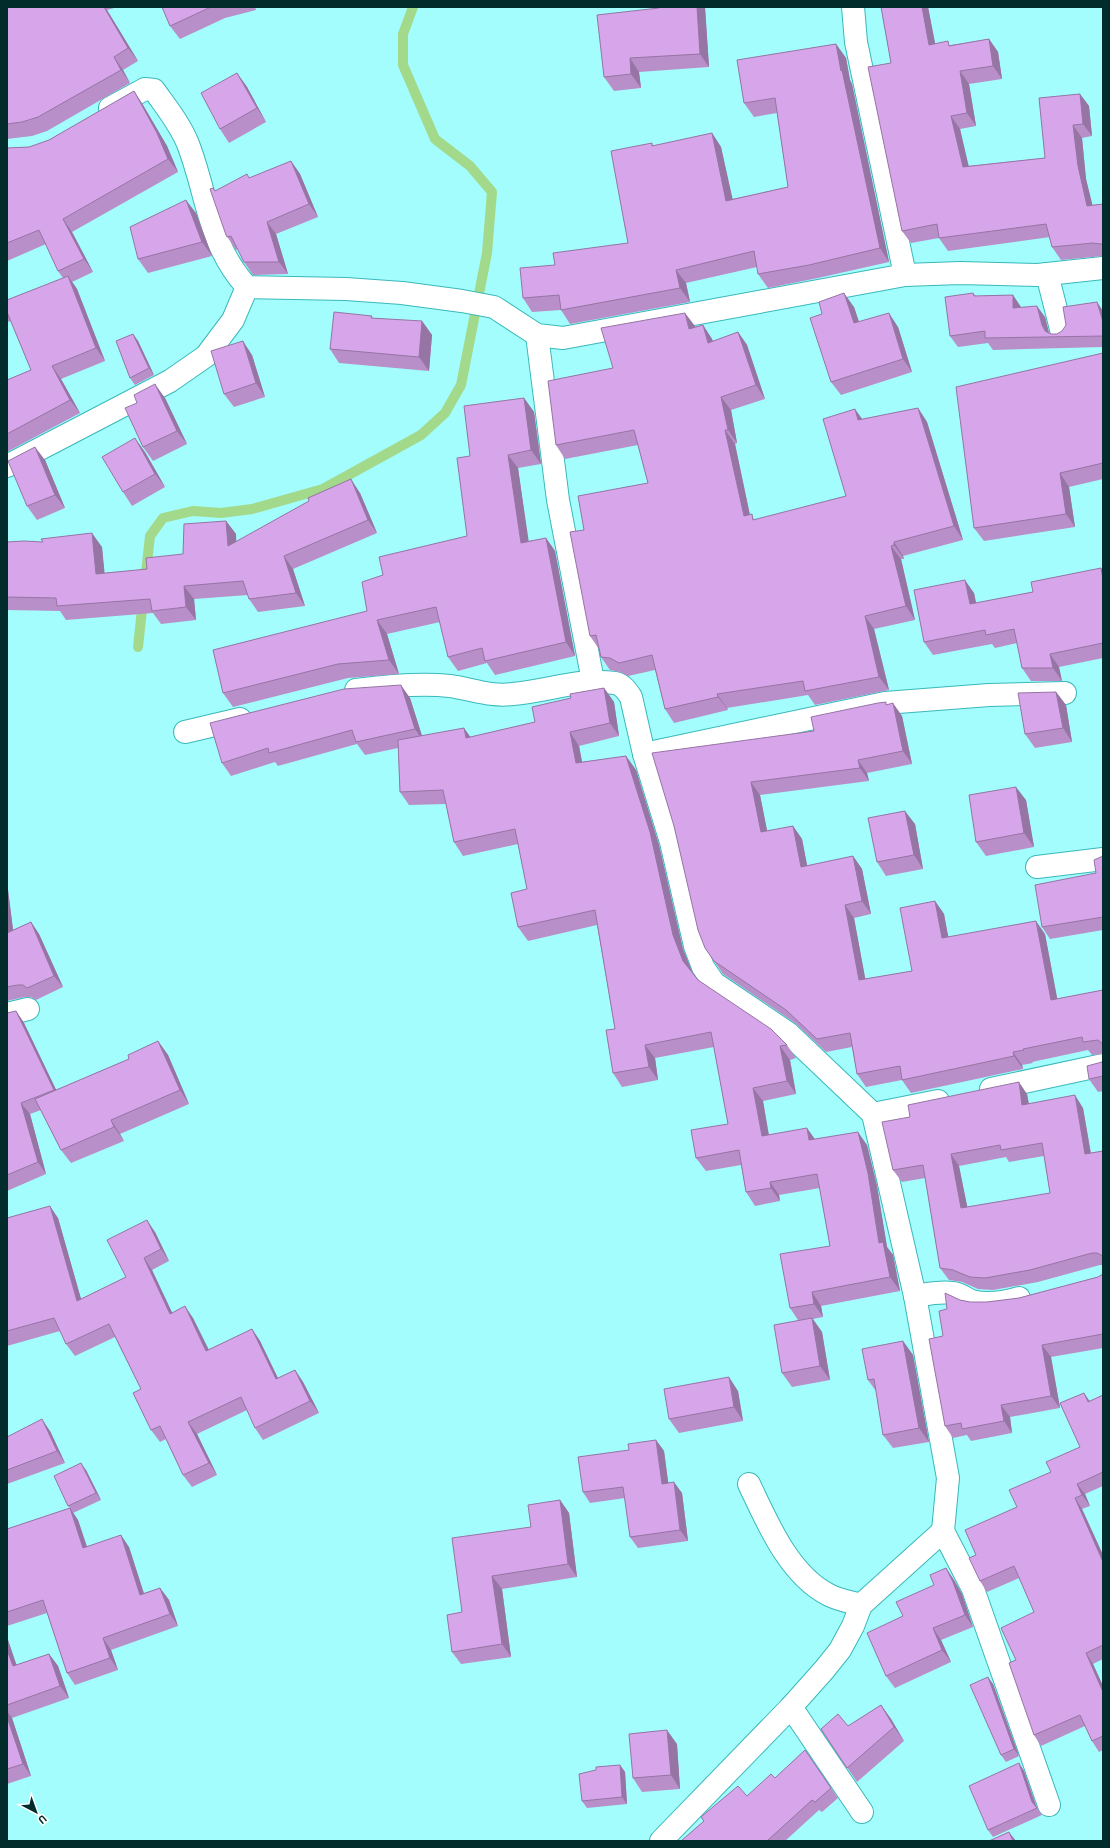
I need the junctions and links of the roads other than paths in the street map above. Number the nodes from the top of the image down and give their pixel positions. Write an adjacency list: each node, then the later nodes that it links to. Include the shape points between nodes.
1 (853, 7): 5 (street, via 856,42)
2 (90, 120): 6 (street, via 145,89 154,90 188,143 224,256)
3 (1103, 268): 4 (street)
4 (1047, 274): 5 (street); 7 (street)
5 (905, 275): 8 (street, via 563,338)
6 (247, 286): 8 (street, via 359,290 462,301 494,307); 9 (street, via 233,320 206,356 170,381)
7 (1062, 333)
8 (537, 335): 10 (street, via 558,500)
9 (7, 466)
10 (592, 681): 12 (street, via 513,695 487,695 449,686 407,686 351,690); 15 (street, via 618,684 627,691 631,697)
11 (1065, 693): 15 (street, via 989,695 886,703)
12 (336, 694)
13 (260, 713): 14 (street)
14 (185, 732)
15 (644, 754): 21 (street, via 671,842 695,946 703,967 714,983 788,1033)
16 (1103, 859): 17 (street)
17 (1037, 867)
18 (28, 1009): 19 (street)
19 (7, 1014)
20 (1103, 1065): 21 (street)
21 (873, 1114): 23 (street)
22 (1038, 1294): 23 (street, via 1008,1301 980,1302 945,1292)
23 (915, 1296): 25 (street, via 948,1478)
24 (749, 1484): 26 (street, via 783,1550 799,1570 815,1586 829,1595)
25 (943, 1531): 26 (street); 28 (street, via 973,1589)
26 (861, 1605): 27 (street, via 840,1650)
27 (791, 1707): 29 (street); 30 (street)
28 (1048, 1805)
29 (862, 1812)
30 (661, 1841)

